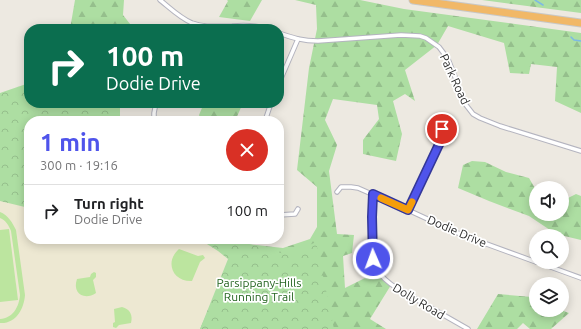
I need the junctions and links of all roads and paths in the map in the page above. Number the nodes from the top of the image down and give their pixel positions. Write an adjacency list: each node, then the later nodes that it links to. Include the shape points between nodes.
1 (160, 0): 4 (street)
2 (413, 0): 3 (highway)
3 (581, 23)
4 (192, 24)
5 (284, 35): 6 (street, Park Road)
6 (298, 39): 7 (street); 9 (street, Park Road, via 318,41 401,35 426,38 439,47 448,59 462,97 473,114 500,126)
7 (284, 71)
8 (442, 129): 13 (street, via 443,136)
9 (581, 151)
10 (337, 192): 11 (street, Dodie Drive, via 341,187 351,187)
11 (373, 194): 13 (street, Dodie Drive); 18 (street, Dolly Road, via 373,259 379,272 398,289)
12 (298, 210): 14 (street, via 295,214)
13 (408, 210): 15 (street, Dodie Drive, via 462,235)
14 (284, 215)
15 (529, 259)
16 (556, 269): 17 (street, Dodie Drive)
17 (581, 278)
18 (468, 329)

